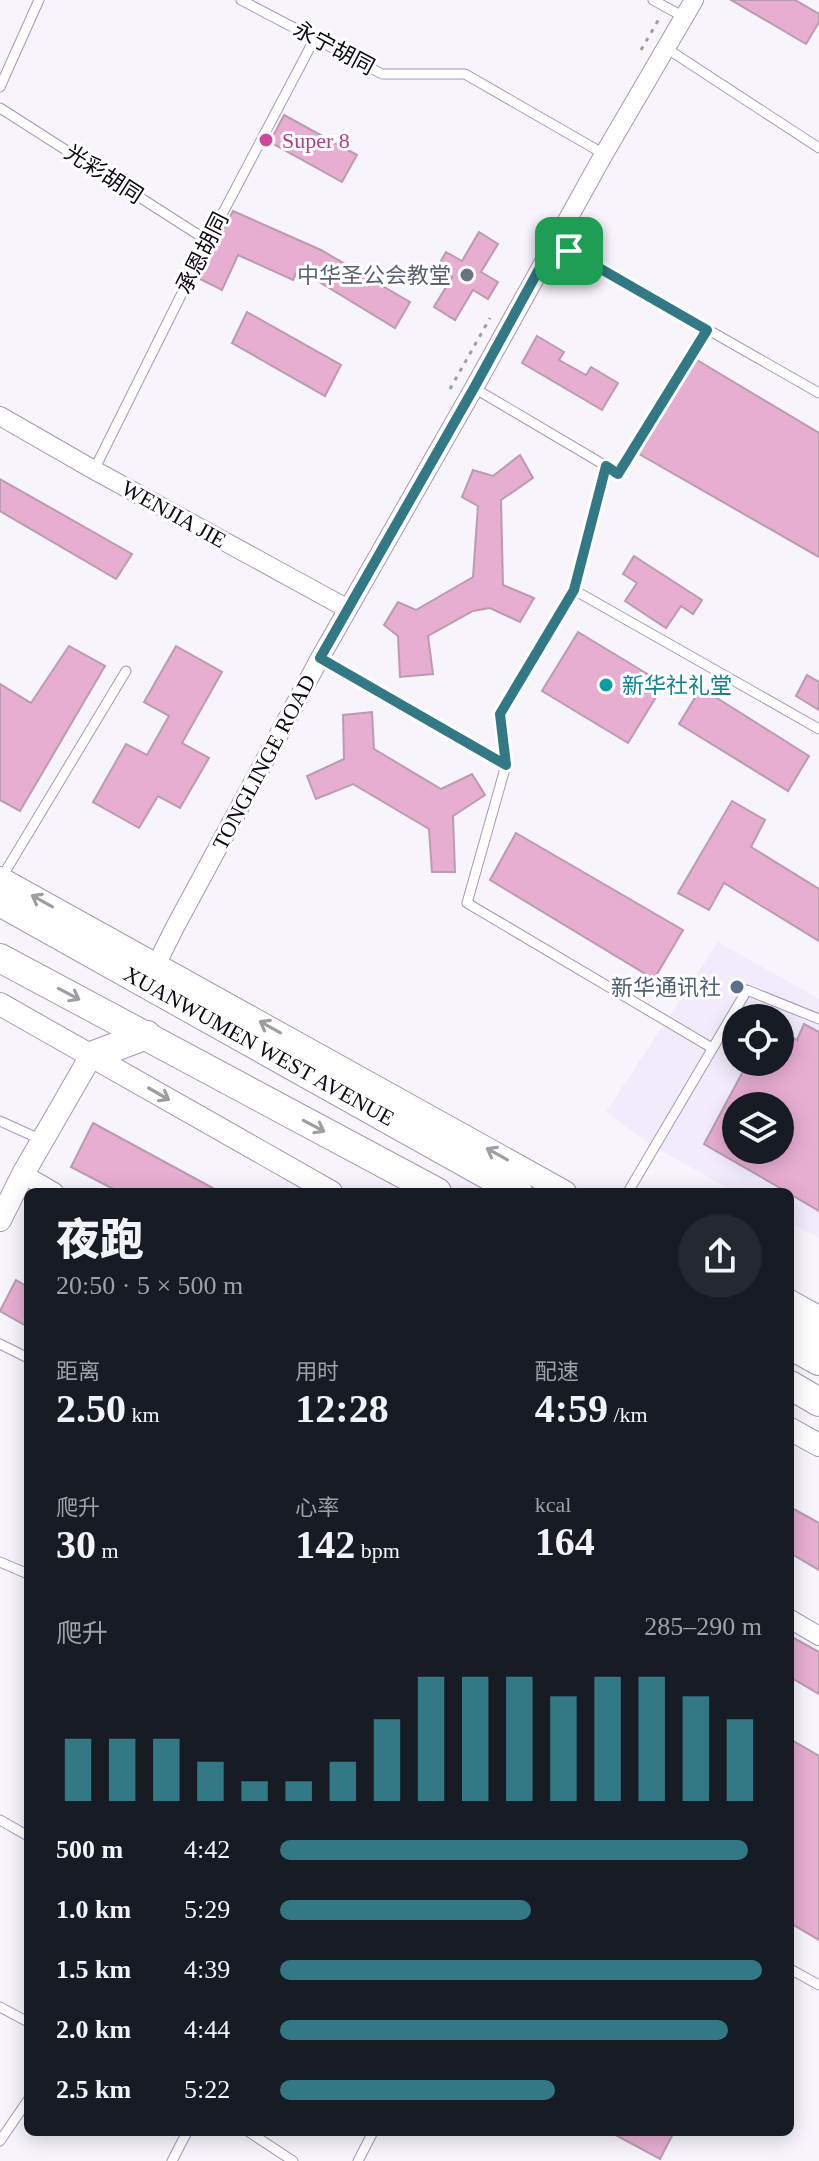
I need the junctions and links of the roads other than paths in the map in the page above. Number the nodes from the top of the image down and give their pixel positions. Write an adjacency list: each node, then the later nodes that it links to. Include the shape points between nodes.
1 (39, 0): 8 (lane)
2 (241, 0): 6 (lane, 永宁胡同)
3 (653, 0): 5 (lane)
4 (694, 0): 5 (street, TONGLINGE ROAD)
5 (684, 17): 7 (street, TONGLINGE ROAD)
6 (315, 38): 11 (lane, 永宁胡同, via 382,74 465,74); 12 (lane, 承恩胡同)
7 (666, 48): 10 (lane); 11 (street, TONGLINGE ROAD)
8 (0, 87)
9 (0, 108): 12 (lane, 光彩胡同)
10 (819, 148)
11 (604, 154): 13 (street, TONGLINGE ROAD)
12 (208, 241): 19 (lane, 承恩胡同)
13 (554, 242): 14 (lane); 15 (street, TONGLINGE ROAD)
14 (707, 330): 16 (lane); 18 (lane, via 618,474)
15 (474, 388): 18 (lane); 21 (street, TONGLINGE ROAD)
16 (819, 393)
17 (0, 416): 19 (street, WENJIA JIE)
18 (606, 466): 20 (lane)
19 (94, 470): 21 (street, WENJIA JIE)
20 (574, 590): 24 (lane); 25 (lane, via 500,714)
21 (348, 609): 22 (street, TONGLINGE ROAD)
22 (320, 658): 25 (lane); 28 (street, TONGLINGE ROAD)
23 (126, 671): 26 (lane)
24 (819, 729)
25 (506, 765): 32 (lane, via 467,903)
26 (0, 886): 28 (main road, XUANWUMEN WEST AVENUE, one-way to 26)
27 (0, 958): 31 (main road, XUANWUMEN WEST AVENUE, one-way to 31)
28 (152, 974): 40 (main road, XUANWUMEN WEST AVENUE); 41 (street, one-way to 28)
29 (0, 1004): 33 (street)
30 (819, 1019): 32 (lane, via 747,990)
31 (147, 1035): 33 (main road); 39 (main road, XUANWUMEN WEST AVENUE, one-way to 39)
32 (712, 1048): 42 (lane)
33 (91, 1056): 35 (street); 38 (street, one-way to 38)
34 (0, 1121): 35 (lane)
35 (42, 1140): 36 (street)
36 (23, 1174): 37 (street); 43 (street)
37 (47, 1188)
38 (324, 1188)
39 (430, 1188)
40 (511, 1188)
41 (557, 1188)
42 (630, 1188)
43 (0, 1220)
44 (794, 1301): 45 (street)
45 (819, 1315)
46 (794, 1321): 47 (street)
47 (819, 1336)
48 (0, 1344): 50 (lane)
49 (794, 1347): 51 (main road)
50 (24, 1356)
51 (819, 1361)
52 (794, 1387): 53 (main road)
53 (819, 1402)
54 (794, 1431): 55 (street)
55 (819, 1445)
56 (0, 1562): 57 (lane)
57 (24, 1572)
58 (794, 1621): 59 (street)
59 (819, 1636)
60 (0, 1820): 61 (lane)
61 (24, 1834)
62 (794, 1971): 63 (lane)
63 (819, 1985)
64 (0, 2007): 65 (lane)
65 (24, 2020)
66 (24, 2106): 70 (lane)
67 (185, 2136): 71 (lane)
68 (255, 2136): 72 (lane)
69 (371, 2136): 73 (lane)
70 (0, 2141)
71 (172, 2161)
72 (293, 2161)
73 (358, 2161)

